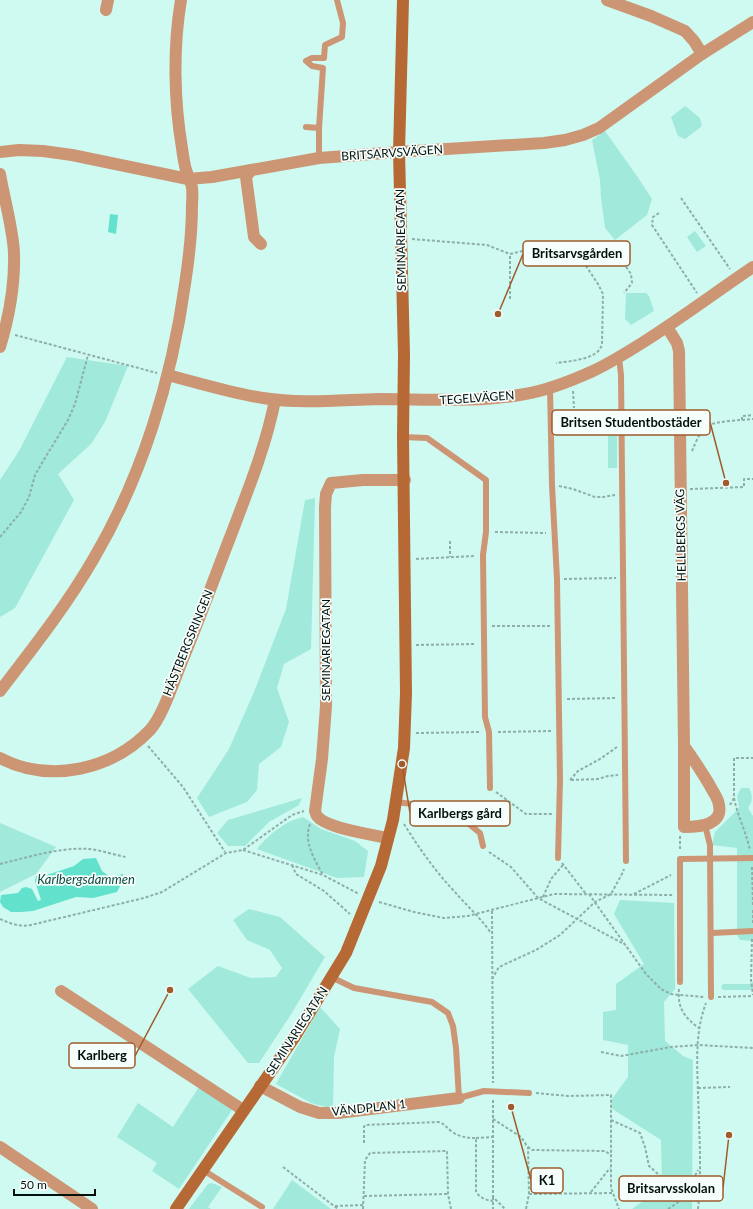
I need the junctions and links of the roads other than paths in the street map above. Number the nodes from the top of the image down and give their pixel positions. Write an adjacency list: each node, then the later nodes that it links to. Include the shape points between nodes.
1 (182, 0): 14 (street, via 176,39 176,93 181,147)
2 (337, 0): 8 (lane, via 343,23 342,37 325,45 324,58 306,61 312,66 323,68)
3 (403, 0): 10 (street, SEMINARIEGATAN)
4 (607, 0): 6 (street, via 685,31)
5 (753, 22): 6 (street, BRITSARVSVÄGEN)
6 (702, 54): 10 (street, BRITSARVSVÄGEN, via 606,123 583,135 544,143)
7 (306, 127): 8 (lane)
8 (319, 128): 11 (lane)
9 (0, 152): 14 (street, BRITSARVSVÄGEN, via 43,151)
10 (399, 152): 11 (street, BRITSARVSVÄGEN); 23 (street, SEMINARIEGATAN)
11 (319, 158): 12 (street, BRITSARVSVÄGEN)
12 (251, 170): 14 (street, BRITSARVSVÄGEN); 15 (street, via 246,177 254,237)
13 (0, 174): 18 (street, via 14,252 14,277 9,311)
14 (190, 179): 20 (street, via 190,254)
15 (261, 244)
16 (753, 267): 17 (street, TEGELVÄGEN)
17 (667, 327): 19 (street, TEGELVÄGEN); 27 (street, HELLBERGS VÄG, via 679,351)
18 (0, 347)
19 (618, 357): 21 (street, TEGELVÄGEN, via 595,370); 37 (lane, via 621,375)
20 (168, 375): 22 (street, TEGELVÄGEN); 26 (street, via 138,466 95,557 65,605)
21 (550, 388): 23 (street, TEGELVÄGEN, via 500,397 448,401); 34 (lane, via 557,579 560,780)
22 (275, 400): 23 (street, TEGELVÄGEN); 28 (street, HÄSTBERGSRINGEN, via 251,482 192,637 150,730 123,752 92,766 56,771 37,770 11,764)
23 (404, 400): 24 (street, SEMINARIEGATAN)
24 (404, 437): 25 (street, SEMINARIEGATAN); 29 (lane, via 427,438 486,480 486,532 483,555 485,717 489,732)
25 (405, 480): 30 (street, SEMINARIEGATAN, via 406,714); 32 (street, SEMINARIEGATAN, via 336,482 329,486 326,494 326,706 315,808 317,816 330,824)
26 (0, 691)
27 (684, 746): 31 (street, via 718,801 718,814); 31 (street, HELLBERGS VÄG, via 684,826)
28 (0, 758)
29 (490, 788)
30 (396, 802): 32 (street, SEMINARIEGATAN); 33 (lane, via 459,816 480,833)
31 (705, 825): 36 (lane, via 710,845)
32 (388, 838): 40 (street, SEMINARIEGATAN, via 381,866 346,953)
33 (483, 846)
34 (558, 858)
35 (753, 858): 36 (lane)
36 (710, 859): 39 (lane); 41 (lane, via 680,859)
37 (626, 860)
38 (753, 931): 39 (lane)
39 (712, 933): 43 (lane)
40 (331, 977): 44 (street, SEMINARIEGATAN, via 296,1035); 46 (lane, via 354,988 432,1002 448,1013 456,1048)
41 (680, 982)
42 (61, 991): 47 (street)
43 (711, 997)
44 (260, 1086): 46 (street, VÄNDPLAN 1, via 300,1107 319,1113 338,1113); 47 (street, SEMINARIEGATAN)
45 (529, 1093): 46 (lane, via 493,1090)
46 (459, 1098)
47 (243, 1110): 49 (street, SEMINARIEGATAN)
48 (0, 1147): 51 (street)
49 (203, 1170): 50 (lane); 52 (street, SEMINARIEGATAN)
50 (262, 1207)
51 (92, 1209)
52 (176, 1209)

